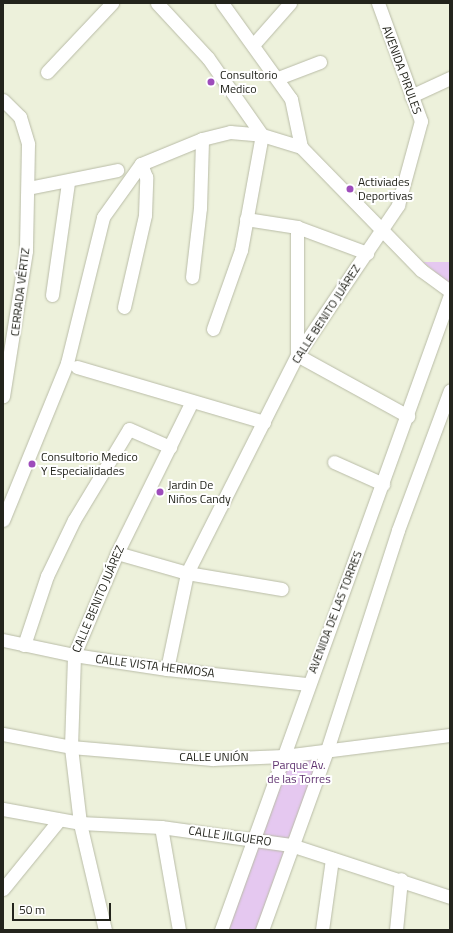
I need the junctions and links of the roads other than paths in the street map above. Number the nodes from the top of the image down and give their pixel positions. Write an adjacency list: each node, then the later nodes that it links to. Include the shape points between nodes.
1 (112, 3): 8 (street)
2 (156, 3): 13 (street, via 208,58)
3 (222, 3): 6 (street)
4 (290, 3): 6 (street)
5 (378, 3): 11 (street, AVENIDA PIRULES)
6 (253, 45): 9 (street)
7 (320, 62): 9 (street)
8 (47, 72)
9 (278, 78): 15 (street, via 291,99)
10 (450, 78): 11 (street)
11 (411, 96): 22 (street, AVENIDA PIRULES, via 421,121 398,205)
12 (3, 100): 19 (street, CERRADA VÉRTIZ, via 20,117 28,144)
13 (262, 135): 14 (street, via 230,132); 15 (street); 20 (street)
14 (202, 138): 16 (street); 24 (street, via 200,208)
15 (301, 147): 22 (street)
16 (141, 164): 28 (street, via 146,177 145,215); 40 (street, via 104,217 67,364)
17 (117, 170): 18 (street)
18 (68, 183): 19 (street); 26 (street)
19 (28, 188): 33 (street, CERRADA VÉRTIZ, via 26,251)
20 (246, 219): 21 (street); 29 (street, via 241,250)
21 (297, 227): 23 (street); 30 (street)
22 (384, 228): 23 (street, CALLE BENITO JUÁREZ); 25 (street, via 421,270)
23 (366, 253): 30 (street, CALLE BENITO JUÁREZ)
24 (192, 278)
25 (450, 291)
26 (52, 295)
27 (450, 295): 35 (street, AVENIDA DE LAS TORRES)
28 (124, 307)
29 (213, 329)
30 (297, 355): 35 (street); 36 (street, CALLE BENITO JUÁREZ)
31 (77, 367): 34 (street)
32 (450, 390): 52 (street, via 398,530)
33 (3, 396)
34 (192, 401): 36 (street); 37 (street, CALLE BENITO JUÁREZ)
35 (408, 416): 39 (street, AVENIDA DE LAS TORRES)
36 (264, 422): 42 (street, CALLE BENITO JUÁREZ)
37 (170, 447): 41 (street, CALLE BENITO JUÁREZ); 45 (street, via 129,429 74,520 47,576)
38 (334, 462): 39 (street)
39 (383, 484): 48 (street, AVENIDA DE LAS TORRES)
40 (3, 520)
41 (117, 553): 42 (street); 46 (street, CALLE BENITO JUÁREZ)
42 (187, 573): 43 (street); 47 (street, CALLE BENITO JUÁREZ)
43 (282, 589)
44 (3, 640): 45 (street, CALLE VISTA HERMOSA)
45 (24, 645): 46 (street, CALLE VISTA HERMOSA)
46 (74, 656): 47 (street, CALLE VISTA HERMOSA); 51 (street, CALLE BENITO JUÁREZ)
47 (166, 669): 48 (street, CALLE VISTA HERMOSA)
48 (308, 684): 53 (street, AVENIDA DE LAS TORRES)
49 (3, 734): 51 (street, CALLE UNIÓN)
50 (450, 735): 52 (street, CALLE UNIÓN)
51 (71, 747): 53 (street, CALLE UNIÓN, via 212,759); 56 (street, CALLE BENITO JUÁREZ)
52 (327, 750): 53 (street, CALLE UNIÓN); 59 (street)
53 (284, 756): 58 (street, AVENIDA DE LAS TORRES)
54 (3, 809): 55 (street, CALLE JILGUERO)
55 (59, 820): 56 (street, CALLE JILGUERO); 62 (street)
56 (80, 823): 57 (street, CALLE JILGUERO); 65 (street, CALLE BENITO JUÁREZ)
57 (161, 827): 58 (street, CALLE JILGUERO); 66 (street)
58 (257, 838): 59 (street, CALLE JILGUERO); 67 (street, AVENIDA DE LAS TORRES)
59 (291, 845): 60 (street, CALLE JILGUERO); 68 (street)
60 (332, 859): 61 (street, CALLE JILGUERO); 69 (street)
61 (401, 879): 63 (street, CALLE JILGUERO); 64 (street)
62 (3, 889)
63 (450, 897)
64 (396, 926)
65 (105, 930)
66 (179, 930)
67 (221, 930)
68 (262, 930)
69 (322, 930)

